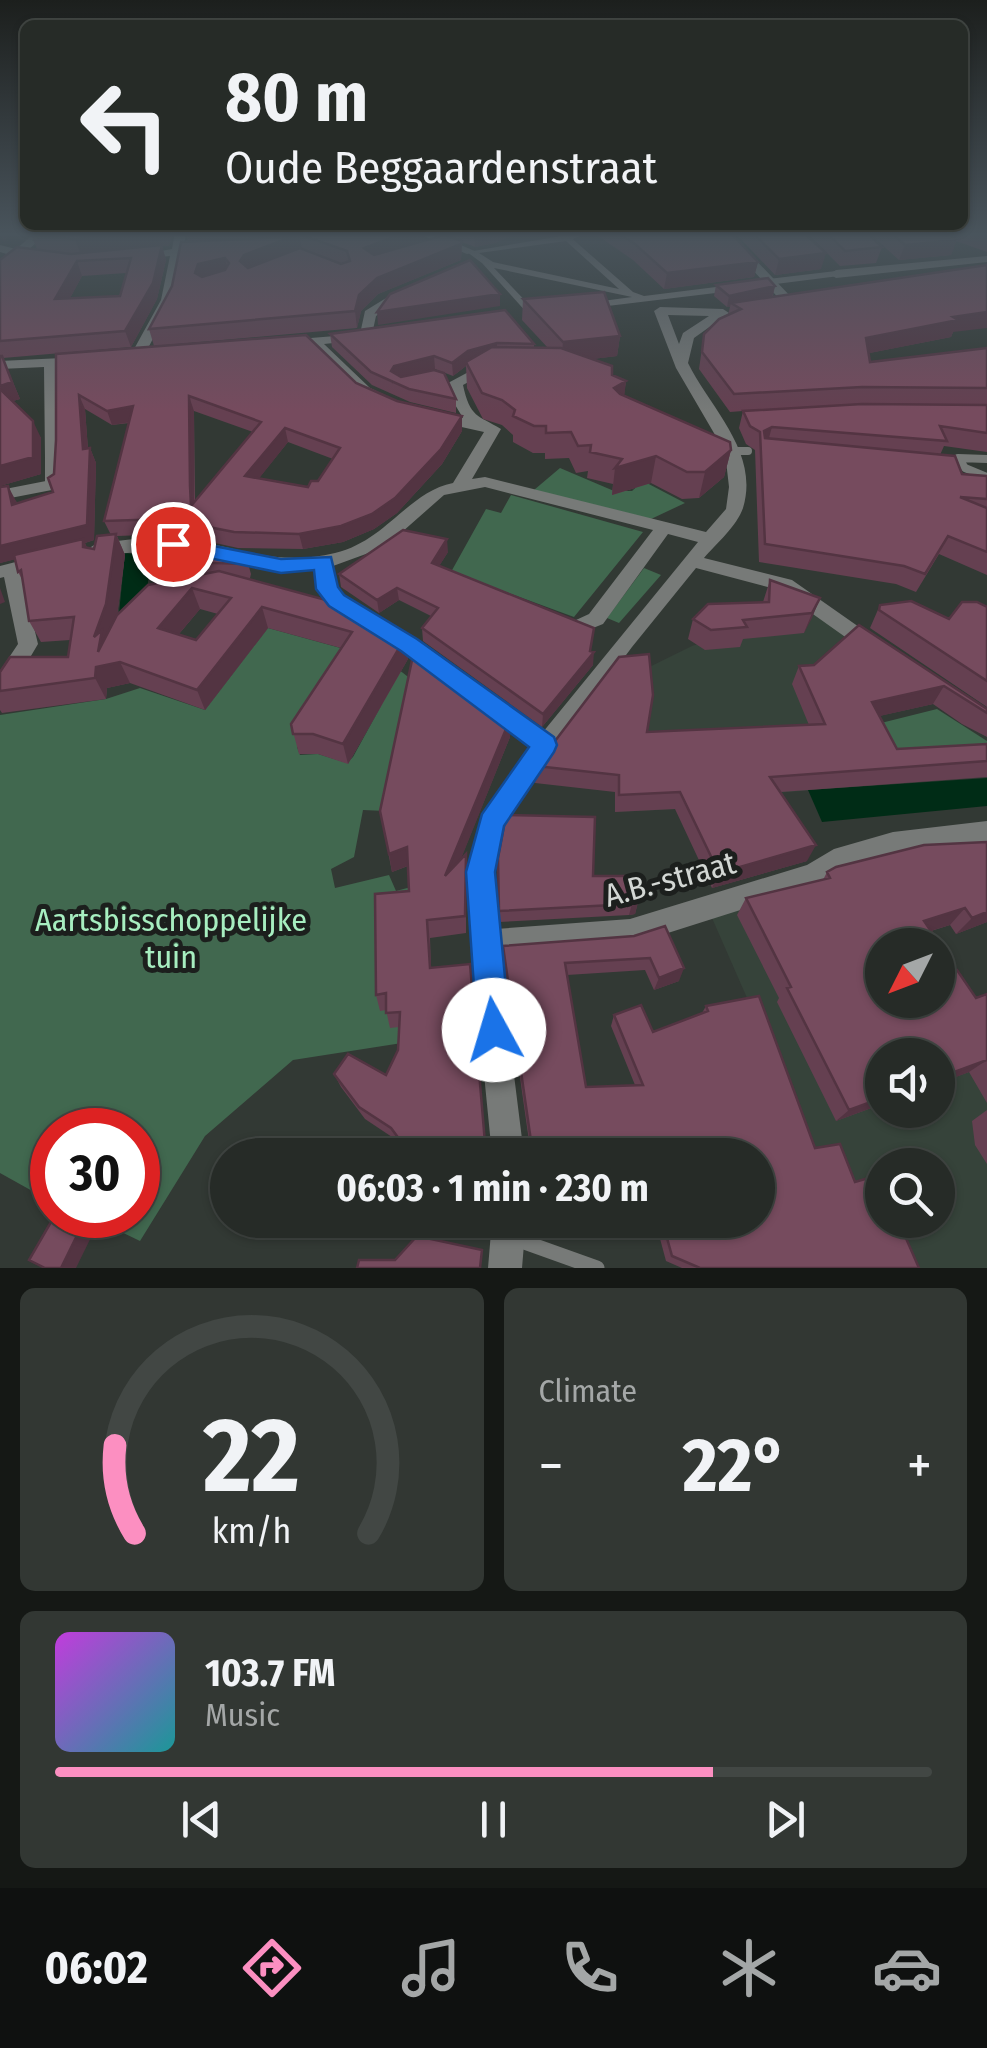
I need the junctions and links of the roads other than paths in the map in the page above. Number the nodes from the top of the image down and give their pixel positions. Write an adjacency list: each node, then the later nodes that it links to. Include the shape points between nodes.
1 (172, 292): 19 (street)
2 (402, 292): 16 (street, via 370,314)
3 (508, 292): 14 (street, via 525,313)
4 (618, 292): 8 (street)
5 (628, 292): 8 (street)
6 (706, 292): 11 (street)
7 (777, 292): 10 (street)
8 (631, 295): 11 (street)
9 (804, 298): 10 (street)
10 (785, 302): 13 (street)
11 (657, 305): 12 (street); 23 (street); 23 (street, via 728,312 688,336)
12 (575, 306)
13 (764, 306)
14 (546, 310)
15 (382, 334): 16 (street)
16 (366, 336): 17 (street)
17 (313, 341): 18 (street); 29 (street, via 365,391)
18 (274, 345)
19 (139, 354): 20 (street); 21 (street)
20 (157, 355)
21 (120, 358)
22 (103, 360): 24 (street)
23 (682, 363): 32 (street)
24 (51, 364): 26 (street); 34 (street)
25 (508, 364): 28 (street, via 474,370)
26 (0, 365)
27 (436, 376): 28 (street)
28 (455, 382): 33 (street)
29 (391, 403)
30 (419, 413): 33 (street)
31 (739, 420): 32 (street)
32 (720, 421): 43 (street, via 740,451 734,510)
33 (473, 422): 39 (street, via 493,428)
34 (50, 455): 40 (street)
35 (987, 459): 37 (lane, via 958,458)
36 (953, 466): 37 (lane)
37 (965, 468): 38 (lane)
38 (987, 477)
39 (461, 484): 42 (street, via 486,482); 45 (street, via 439,491 379,543)
40 (50, 485): 41 (street)
41 (0, 495)
42 (664, 526): 43 (street); 47 (street, via 596,619)
43 (711, 540): 44 (street)
44 (691, 561): 48 (street, via 784,585); 50 (street)
45 (323, 562): 46 (street, via 281,566 198,542 112,546); 50 (street, via 327,589 337,600)
46 (6, 570): 49 (street, via 28,644)
47 (584, 625)
48 (887, 656)
49 (0, 689)
50 (544, 745): 52 (street, via 491,822 480,872)
51 (982, 838): 52 (street, A.B.-straat, via 893,843 630,932)
52 (484, 943): 53 (street)
53 (506, 1138)
54 (508, 1242): 55 (lane)
55 (597, 1268)

